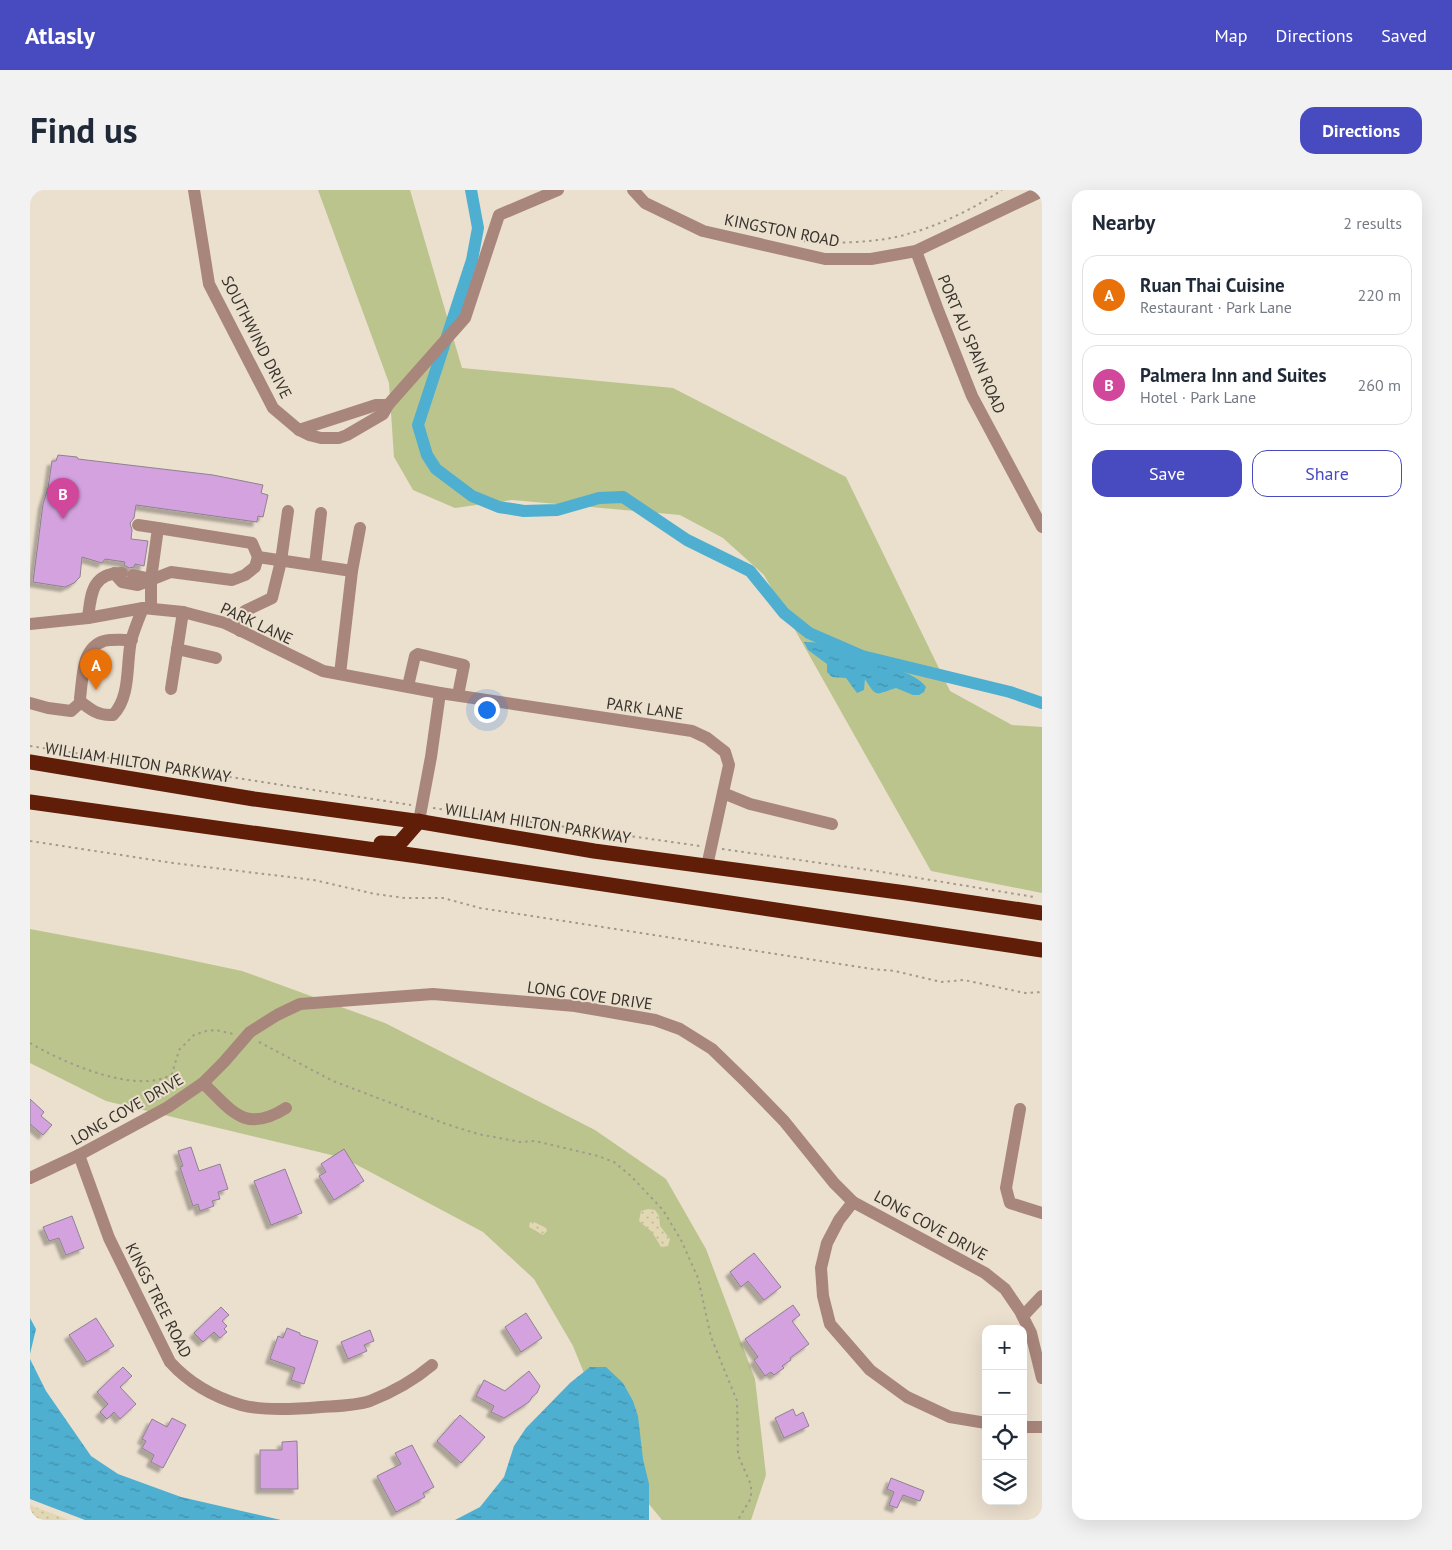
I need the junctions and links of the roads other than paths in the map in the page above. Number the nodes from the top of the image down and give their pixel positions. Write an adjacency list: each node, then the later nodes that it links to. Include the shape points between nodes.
1 (194, 190): 7 (street, SOUTHWIND DRIVE, via 209,284 273,408)
2 (558, 190): 6 (street, SOUTHWIND DRIVE, via 499,215 465,318)
3 (633, 190): 5 (street, KINGSTON ROAD, via 644,203 703,231 825,259 871,259)
4 (1042, 191): 5 (street, KINGSTON ROAD)
5 (916, 251): 11 (street, PORT AU SPAIN ROAD, via 972,396)
6 (388, 405): 7 (street, via 376,405); 7 (street, SOUTHWIND DRIVE, via 383,414 339,438 321,438)
7 (299, 430)
8 (288, 511): 15 (street)
9 (321, 513): 16 (street)
10 (138, 525): 12 (street)
11 (1042, 527)
12 (158, 528): 14 (street, via 252,543); 19 (street)
13 (360, 528): 17 (street)
14 (258, 558): 15 (street); 19 (street, via 255,567 232,580 171,572)
15 (281, 561): 16 (street); 24 (street, via 272,598 245,610)
16 (315, 565): 17 (street)
17 (352, 570): 28 (street)
18 (123, 574): 19 (street); 19 (street, via 122,582 138,585); 22 (street, via 108,574 99,580 91,595)
19 (151, 580): 20 (street)
20 (147, 608): 21 (street, PARK LANE); 22 (street, PARK LANE); 25 (street)
21 (183, 612): 24 (street, PARK LANE, via 225,623); 26 (street)
22 (88, 618): 23 (street, PARK LANE)
23 (30, 624)
24 (240, 631): 28 (street, PARK LANE, via 323,671)
25 (132, 640): 33 (street, via 106,641 87,654); 33 (street, via 124,695 118,710 105,716)
26 (177, 649): 27 (street); 30 (street)
27 (216, 658)
28 (340, 674): 29 (street, PARK LANE)
29 (408, 686): 31 (street, PARK LANE); 32 (street, via 418,654 464,665)
30 (171, 689)
31 (440, 693): 32 (street, PARK LANE); 38 (street)
32 (458, 695): 36 (street, PARK LANE, via 692,731 712,738 726,752 729,765)
33 (81, 702): 34 (street, via 71,711)
34 (30, 703)
35 (30, 762): 38 (highway, WILLIAM HILTON PARKWAY, via 254,799)
36 (723, 793): 39 (street, via 750,804); 41 (street, PARK LANE)
37 (30, 802): 40 (highway)
38 (420, 814): 40 (highway, via 399,844); 41 (highway, WILLIAM HILTON PARKWAY, via 594,851)
39 (832, 824)
40 (307, 840): 43 (highway)
41 (707, 866): 42 (highway, WILLIAM HILTON PARKWAY)
42 (1042, 913)
43 (1042, 950)
44 (203, 1083): 45 (street, via 240,1116 256,1120 271,1117); 47 (street, LONG COVE DRIVE, via 168,1107); 49 (street, LONG COVE DRIVE, via 250,1032 300,1004 434,994 575,1006 655,1020 680,1030 712,1050 748,1083)
45 (286, 1108)
46 (1020, 1109): 50 (street, via 1006,1188 1010,1203)
47 (79, 1155): 48 (street, LONG COVE DRIVE); 53 (street, KINGS TREE ROAD, via 109,1238 170,1362 203,1389 242,1405 304,1409 340,1406 368,1402 392,1392 413,1381)
48 (30, 1178)
49 (853, 1202): 52 (street, LONG COVE DRIVE, via 985,1273 1005,1290); 55 (street, via 827,1243 821,1268 830,1324 870,1370 907,1397 950,1417)
50 (1042, 1213)
51 (1042, 1296): 52 (street)
52 (1023, 1316): 54 (street, LONG COVE DRIVE, via 1031,1333)
53 (432, 1365)
54 (1042, 1378)
55 (982, 1422)
56 (1027, 1426): 57 (street)
57 (1042, 1427)

